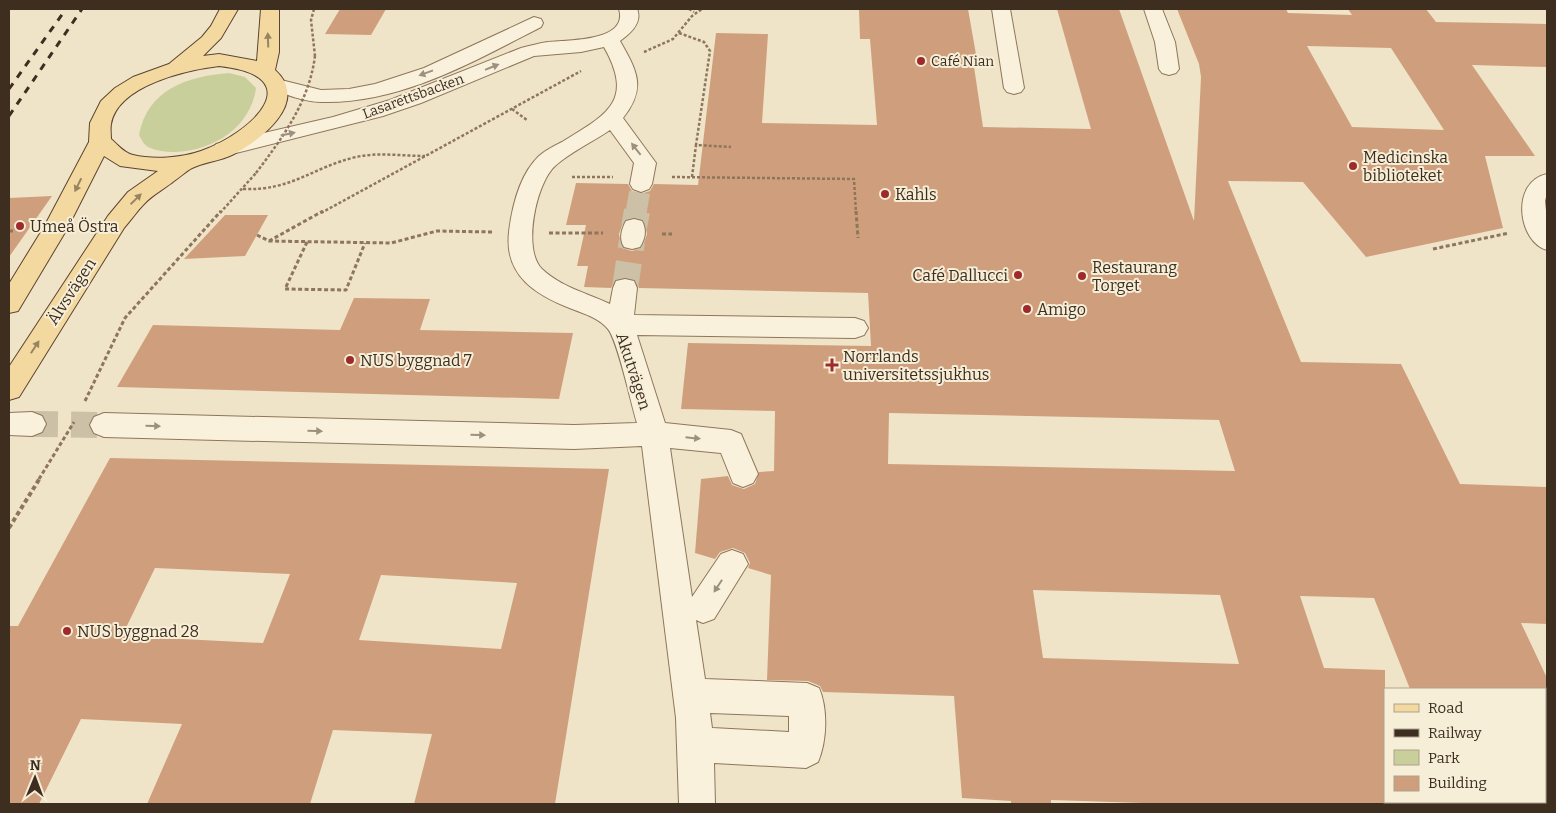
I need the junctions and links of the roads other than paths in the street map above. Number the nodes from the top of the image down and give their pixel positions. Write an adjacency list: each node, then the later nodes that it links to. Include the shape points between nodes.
1 (229, 9): 10 (main road, via 212,39)
2 (270, 9): 12 (main road, one-way to 2)
3 (650, 9): 6 (street, Lasarettsbacken)
4 (1002, 9): 13 (street)
5 (1153, 9): 11 (street, via 1165,42)
6 (628, 15): 9 (street, Lasarettsbacken)
7 (537, 16): 8 (street, Lasarettsbacken, via 536,30 542,37); 12 (street, Lasarettsbacken, one-way to 12, via 450,65 361,93 320,96)
8 (572, 45): 9 (street, Lasarettsbacken); 16 (street, Lasarettsbacken, one-way to 8, via 397,105 530,52)
9 (615, 48): 14 (street, Akutvägen, via 630,90)
10 (173, 68): 12 (main road, via 219,60 249,64); 15 (main road, via 125,91 106,110 98,130)
11 (1169, 69)
12 (271, 78): 16 (main road, via 278,97 273,111 262,125)
13 (1014, 88)
14 (613, 119): 18 (street, one-way to 14, via 645,163); 23 (street, Akutvägen, via 548,160 539,170 521,233 521,253 532,274 547,286 602,310)
15 (100, 142): 17 (main road, via 125,160 158,164); 22 (main road, one-way to 22, via 55,229)
16 (224, 149): 17 (main road)
17 (187, 161): 25 (main road, Älvsvägen, one-way to 17, via 116,222 136,198)
18 (642, 181)
19 (1547, 181): 20 (street, via 1541,184 1534,197 1534,215)
20 (1547, 242)
21 (625, 288): 23 (street)
22 (9, 304)
23 (620, 325): 24 (street); 27 (street, Akutvägen)
24 (855, 328)
25 (9, 389)
26 (104, 425): 27 (street, one-way to 27, via 574,437)
27 (653, 434): 28 (street, one-way to 28, via 731,442); 31 (street, Akutvägen)
28 (743, 474)
29 (732, 564): 30 (street, one-way to 30)
30 (703, 608)
31 (690, 695): 32 (street, Akutvägen); 32 (street, via 807,700 806,750)
32 (696, 745): 33 (street, Akutvägen)
33 (696, 804)

